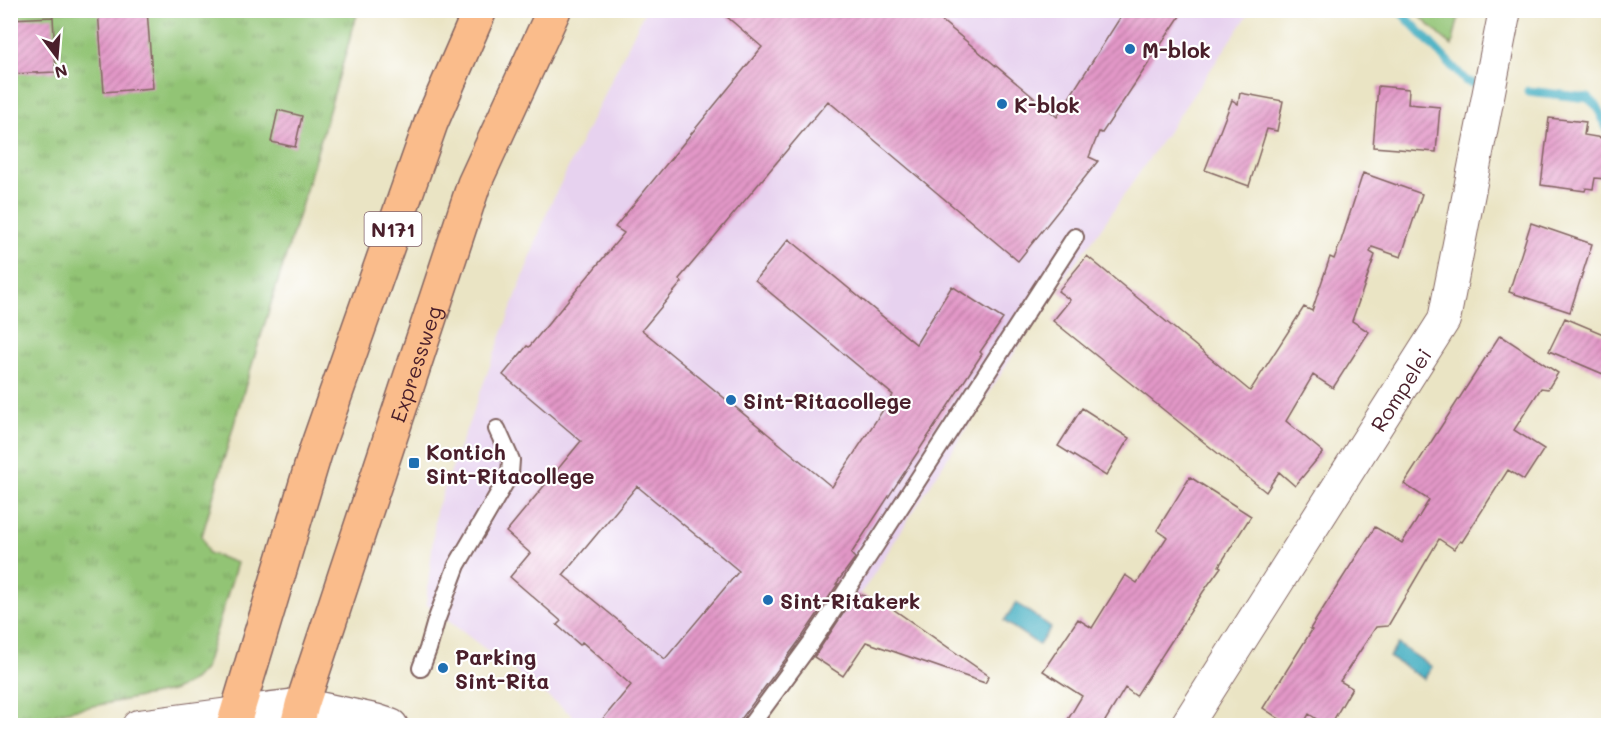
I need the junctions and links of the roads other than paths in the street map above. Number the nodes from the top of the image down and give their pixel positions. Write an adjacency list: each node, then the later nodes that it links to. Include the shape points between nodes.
1 (480, 10): 8 (highway, N171, via 431,123 320,439)
2 (554, 10): 7 (highway, Expressweg / N171, via 474,184)
3 (1506, 10): 12 (street, Rompelei, via 1444,320)
4 (1075, 237): 11 (lane, via 844,594)
5 (497, 429): 6 (lane, via 511,460 510,474 457,565)
6 (421, 668)
7 (299, 716): 8 (street); 10 (street, via 376,721)
8 (234, 719): 9 (street)
9 (138, 726)
10 (391, 726)
11 (750, 726)
12 (1186, 726)

